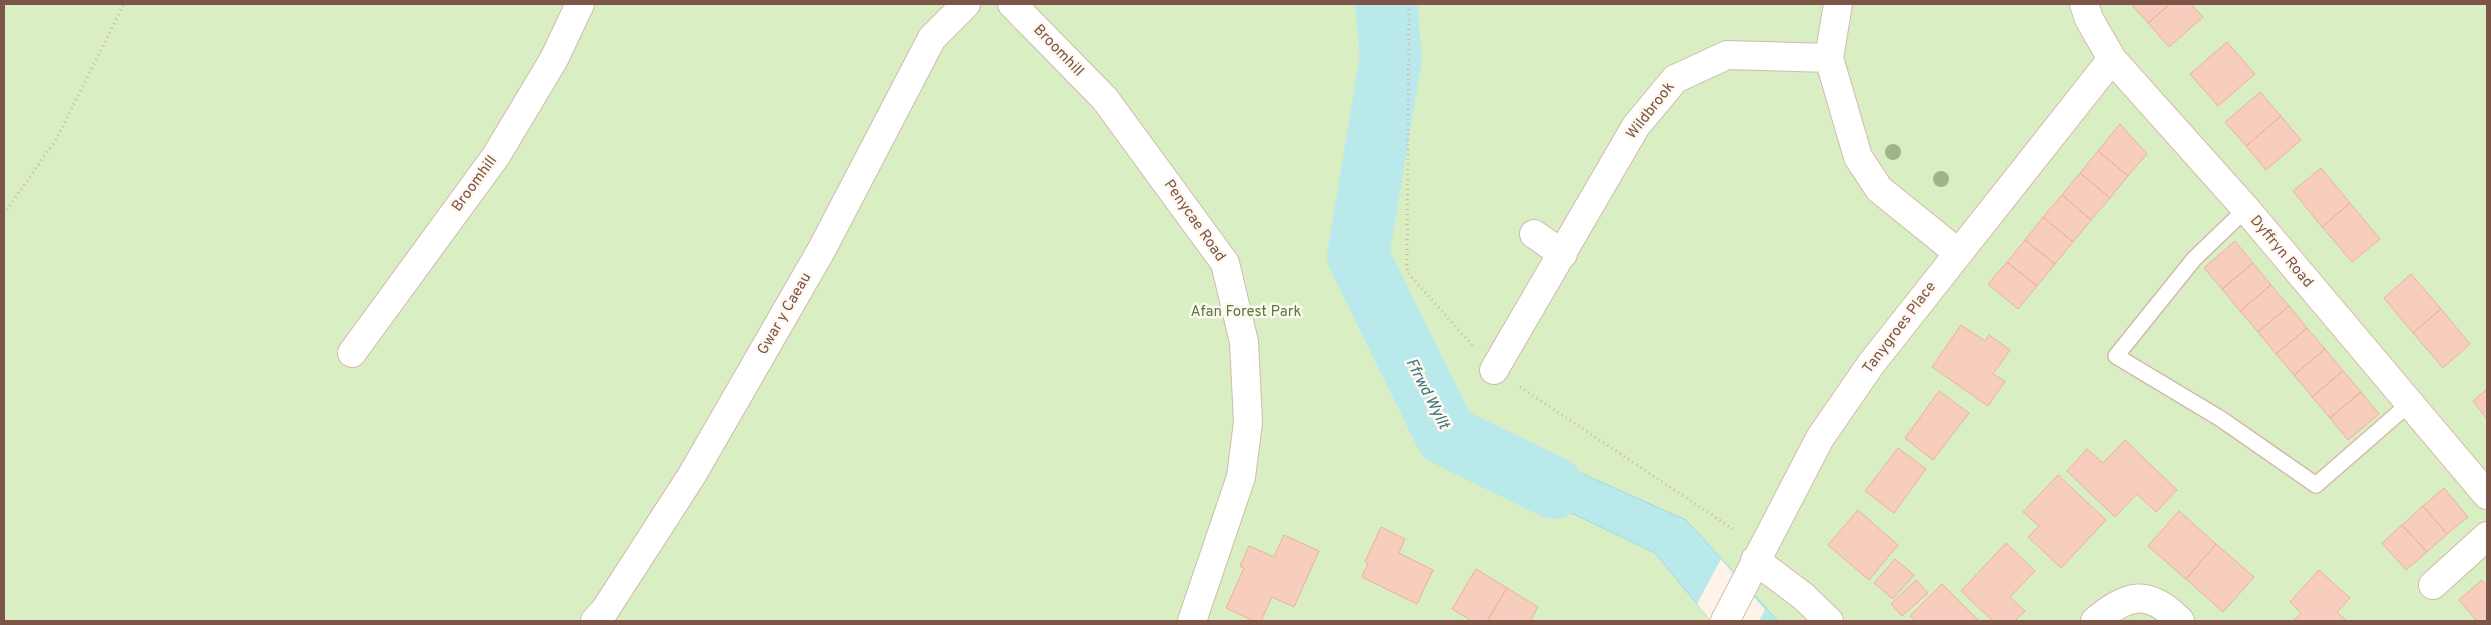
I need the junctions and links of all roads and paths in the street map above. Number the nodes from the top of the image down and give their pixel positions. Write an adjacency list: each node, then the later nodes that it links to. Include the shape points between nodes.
1 (124, 4): 11 (path, via 57,138)
2 (580, 4): 15 (street, Broomhill, via 554,59 496,156)
3 (966, 4): 22 (street, Gwar y Caeau, via 932,38 822,249 692,475)
4 (1012, 4): 9 (street, Broomhill)
5 (1838, 4): 7 (street)
6 (2084, 4): 8 (street, Dyffryn Road)
7 (1829, 58): 13 (street, via 1858,157 1879,189); 14 (street, Wildbrook, via 1728,55 1675,79 1636,126)
8 (2112, 59): 10 (street, Dyffryn Road); 13 (street, Tanygroes Place)
9 (1105, 99): 23 (street, Penycae Road, via 1225,263 1244,342 1248,422 1241,477)
10 (2246, 209): 17 (street, Dyffryn Road); 17 (lane, via 2194,259 2116,356 2220,419 2316,485)
11 (4, 214)
12 (1534, 234): 14 (street)
13 (1958, 252): 20 (street, Tanygroes Place, via 1871,364 1820,438)
14 (1563, 254): 16 (street, Wildbrook)
15 (352, 353)
16 (1494, 370)
17 (2410, 402): 18 (street, Dyffryn Road)
18 (2487, 495)
19 (2487, 536): 21 (street)
20 (1755, 560): 24 (street, Tanygroes Place); 25 (street, via 1803,596)
21 (2433, 585)
22 (595, 621)
23 (1192, 621)
24 (1725, 621)
25 (1829, 621)
26 (2095, 621): 27 (street, via 2130,598 2148,599 2166,607)
27 (2180, 621)

